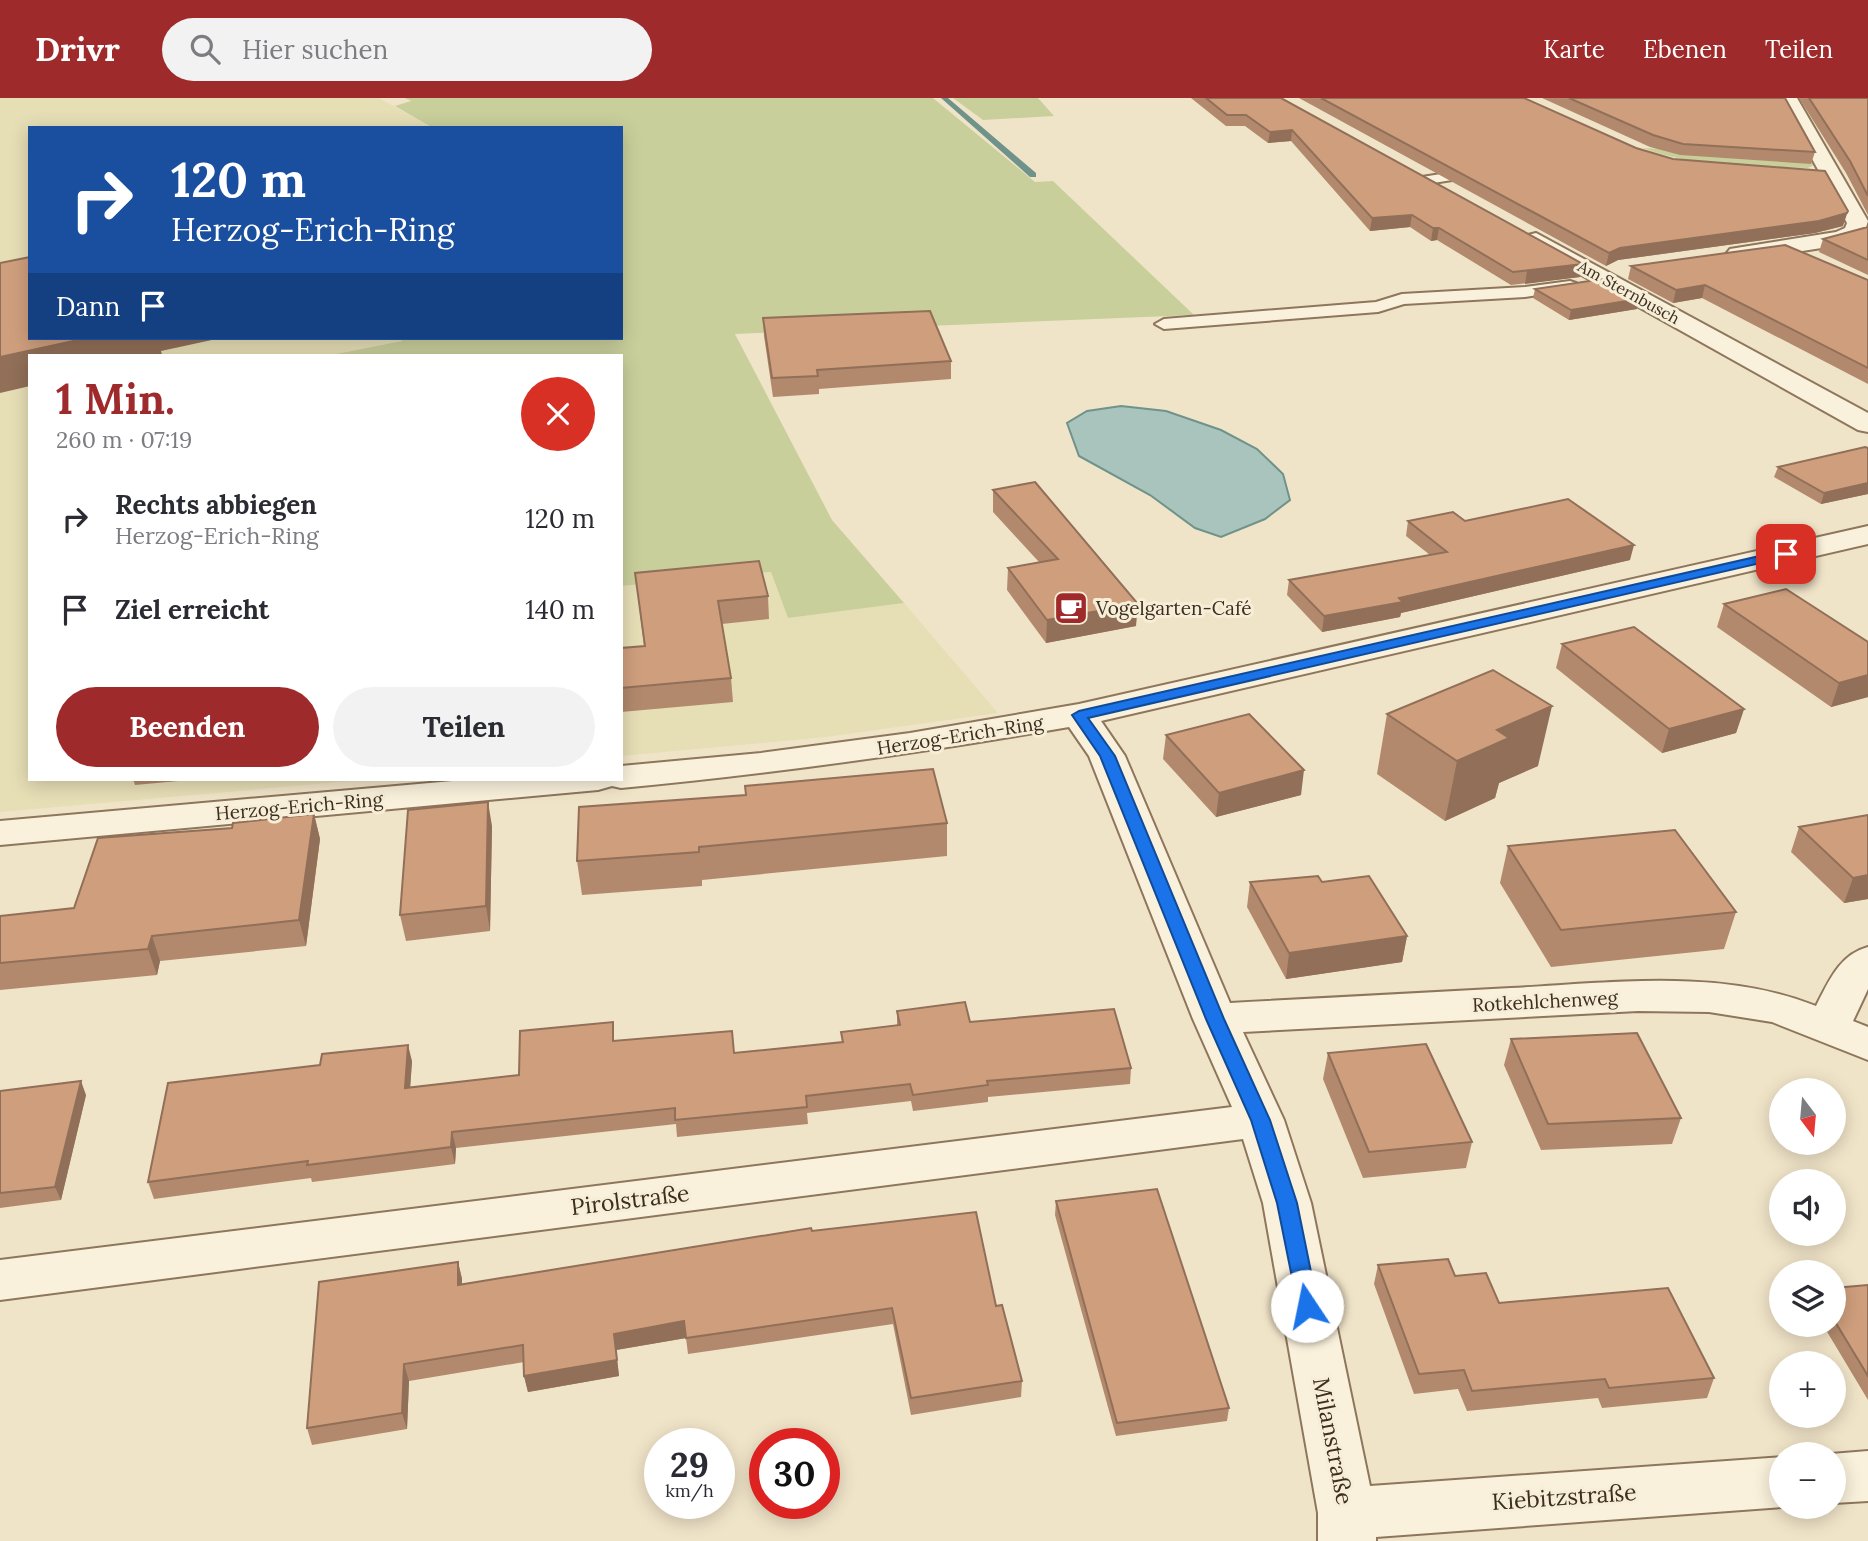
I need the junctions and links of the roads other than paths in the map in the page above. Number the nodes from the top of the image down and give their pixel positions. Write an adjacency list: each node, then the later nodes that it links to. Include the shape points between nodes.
1 (1788, 98): 4 (street)
2 (1425, 172): 5 (street)
3 (1806, 173): 4 (street)
4 (1833, 174): 7 (street, via 1858,222 1855,232)
5 (1466, 194)
6 (1525, 227): 10 (street, Am Sternbusch)
7 (1787, 248): 8 (street); 9 (street)
8 (1722, 256)
9 (1822, 264)
10 (1620, 273): 11 (lane, via 1525,292 1402,299 1378,307); 12 (street, Am Sternbusch); 13 (street, Am Sternbusch)
11 (1164, 324)
12 (1868, 407)
13 (1868, 424)
14 (1868, 535): 15 (street, Herzog-Erich-Ring)
15 (1079, 715): 16 (street, Herzog-Erich-Ring, via 909,744); 20 (street, Milanstraße, via 1107,756)
16 (623, 777)
17 (576, 781): 18 (street, Herzog-Erich-Ring)
18 (0, 833)
19 (1868, 961): 21 (street, via 1853,976)
20 (1215, 1019): 21 (street, Rotkehlchenweg, via 1638,996 1709,997 1780,1008); 23 (street, Milanstraße)
21 (1828, 1026): 22 (street, Rotkehlchenweg)
22 (1868, 1044)
23 (1261, 1120): 24 (street, Pirolstraße); 28 (street, Milanstraße, via 1287,1203)
24 (0, 1280)
25 (1868, 1476): 26 (street)
26 (1846, 1477)
27 (1769, 1483): 28 (street, Kiebitzstraße)
28 (1347, 1527)

